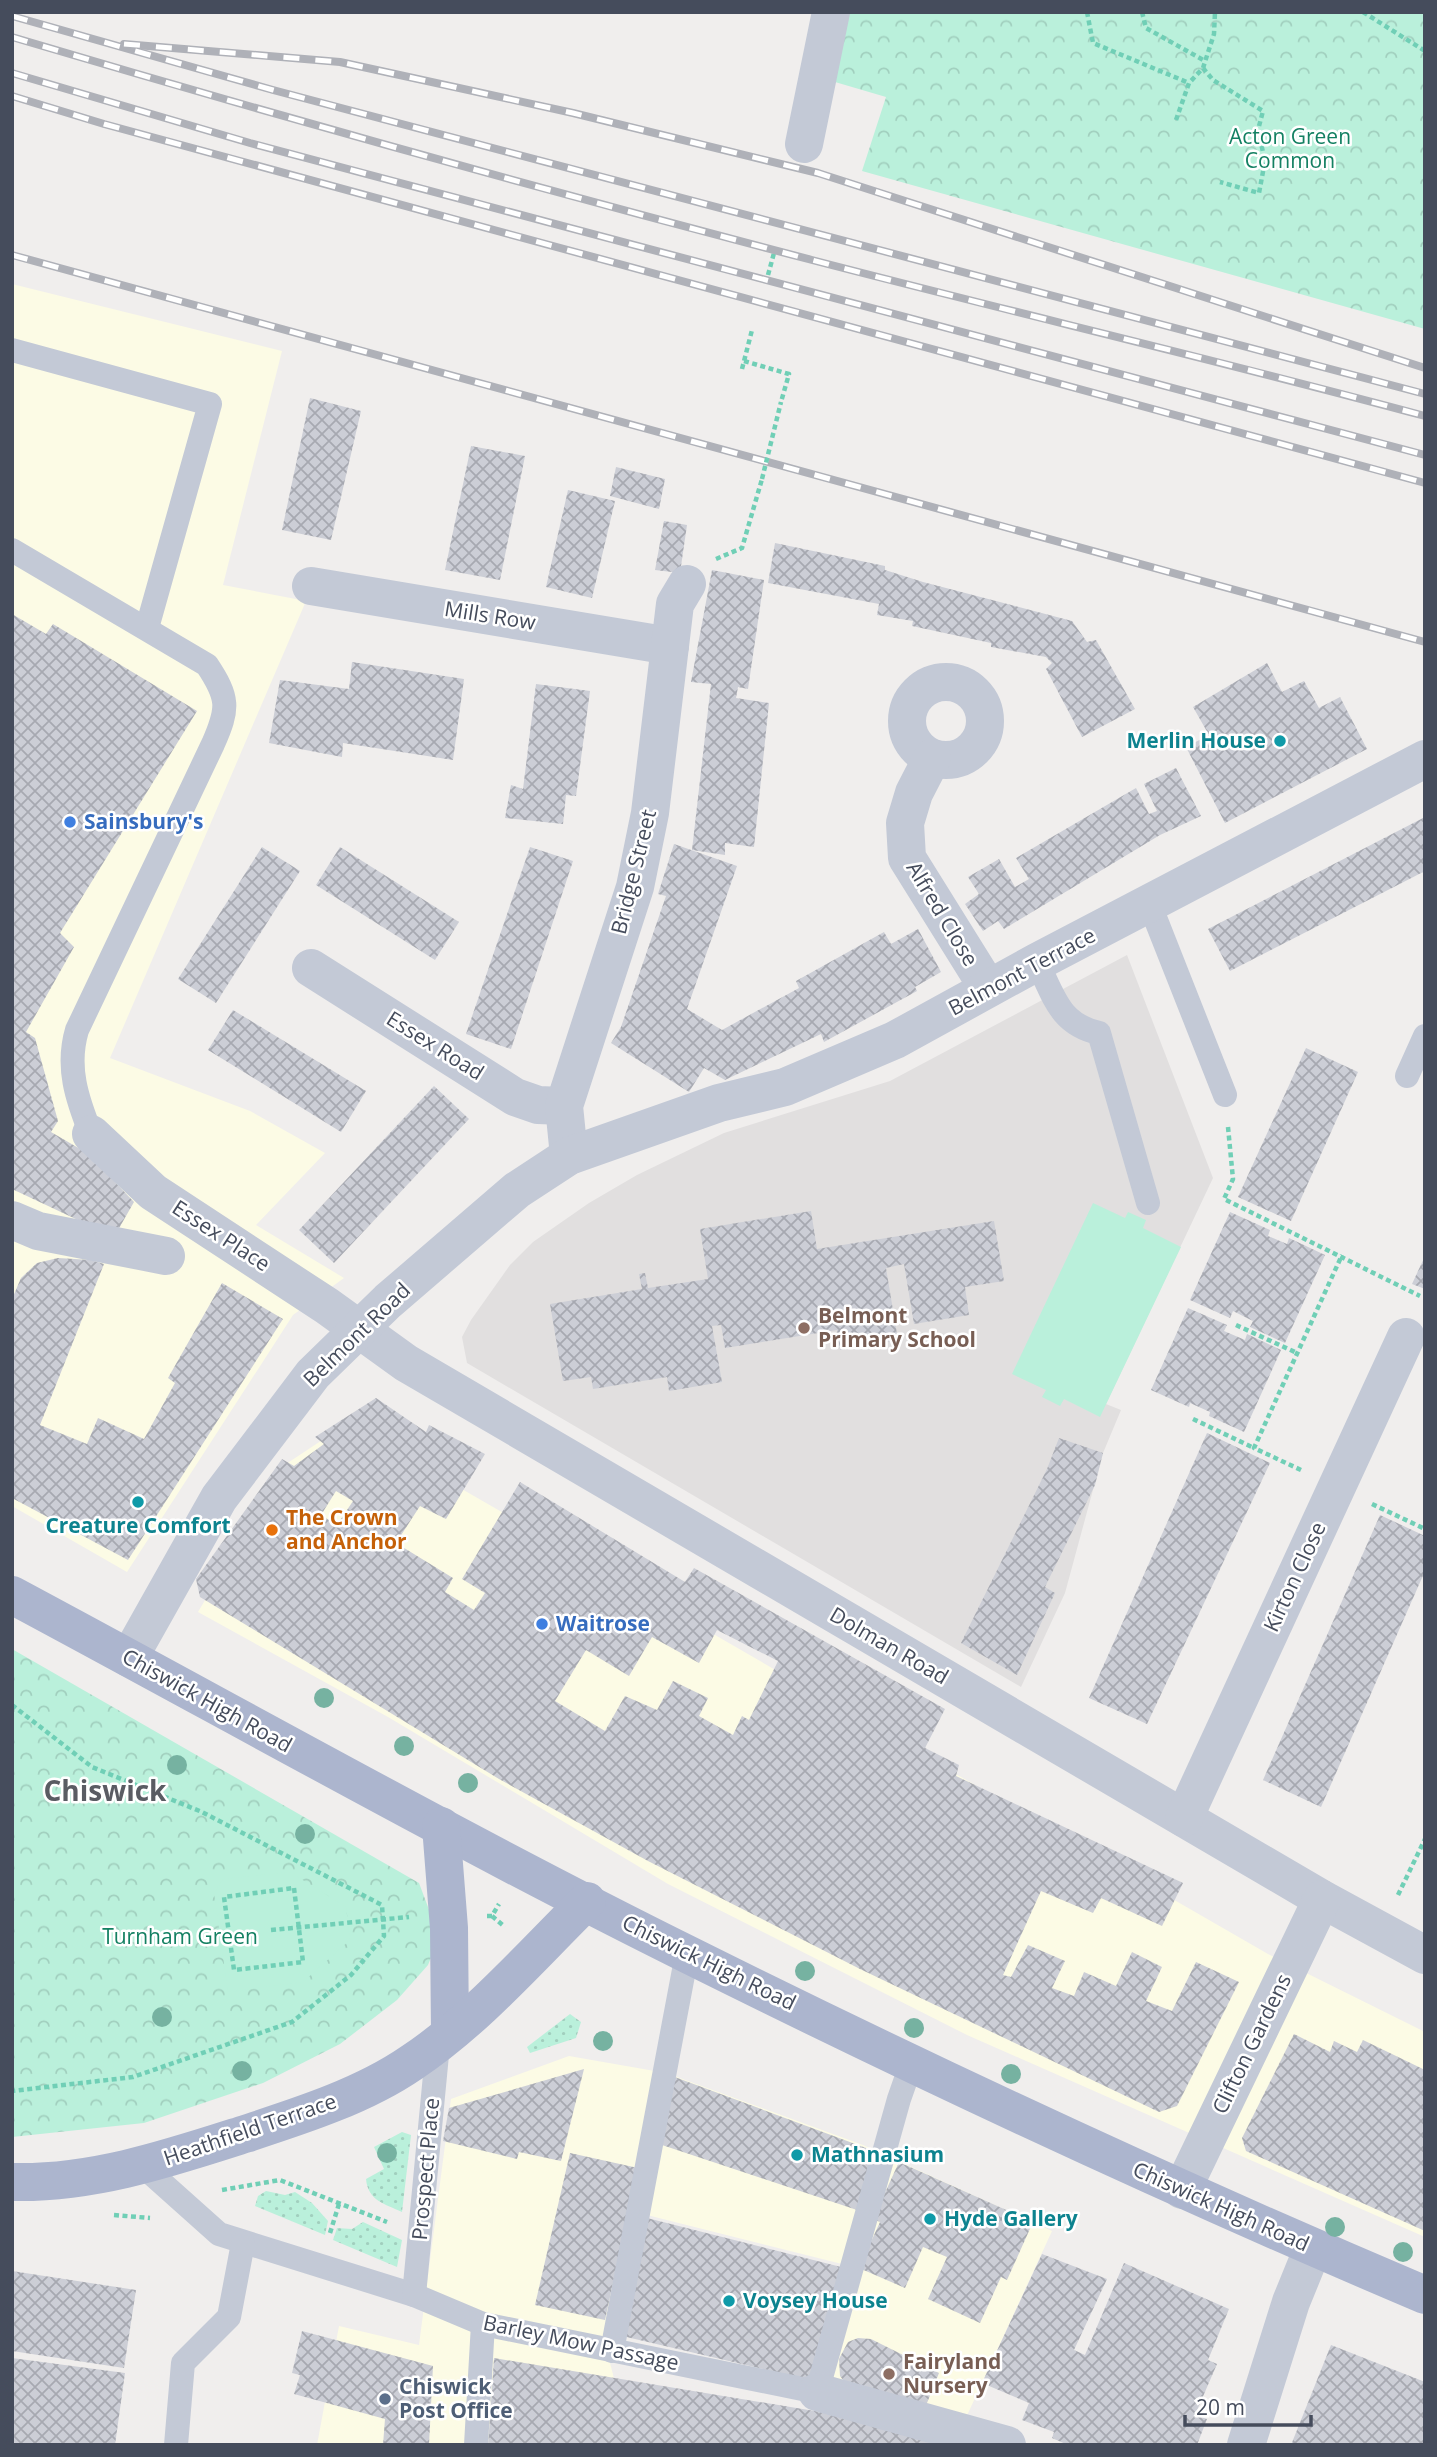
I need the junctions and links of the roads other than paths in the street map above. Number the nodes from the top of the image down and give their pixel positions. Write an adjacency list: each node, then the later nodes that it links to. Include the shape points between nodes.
1 (831, 12): 2 (street)
2 (804, 144)
3 (12, 350): 7 (lane, via 210,404)
4 (12, 550): 7 (lane)
5 (687, 584): 8 (street, Bridge Street, via 675,604)
6 (311, 586): 8 (street, Mills Row)
7 (147, 628): 19 (lane, via 207,665 226,702 225,717 77,1030 73,1081)
8 (670, 646): 18 (street, Bridge Street, via 650,813 635,887)
9 (932, 758): 14 (street, Alfred Close, via 905,823 906,858)
10 (1425, 759): 11 (street, Belmont Terrace)
11 (1150, 905): 12 (street, Belmont Terrace); 17 (lane)
12 (1037, 962): 14 (street, Belmont Terrace); 21 (lane, via 1061,1011 1079,1028 1100,1033)
13 (312, 968): 18 (street, Essex Road, via 515,1097 538,1105)
14 (988, 988): 20 (street, Belmont Terrace, via 895,1041 838,1067)
15 (1425, 1036): 16 (lane)
16 (1407, 1076)
17 (1225, 1095)
18 (564, 1106): 20 (street, Bridge Street)
19 (91, 1134): 24 (street, Essex Place, via 153,1192 327,1306)
20 (586, 1150): 24 (street, Belmont Road, via 517,1190)
21 (1148, 1203)
22 (12, 1220): 23 (street, via 38,1231)
23 (166, 1256)
24 (357, 1331): 27 (street, Belmont Road, via 313,1374 219,1498); 28 (street, Dolman Road, via 418,1371)
25 (1406, 1337): 28 (street, Kirton Close)
26 (12, 1595): 27 (main road, Chiswick High Road)
27 (129, 1658): 29 (main road, Chiswick High Road)
28 (1184, 1818): 30 (street, Dolman Road)
29 (441, 1826): 31 (main road, Chiswick High Road); 34 (main road, via 449,1928)
30 (1322, 1899): 33 (street, Dolman Road); 38 (street, Clifton Gardens)
31 (587, 1901): 32 (main road, Chiswick High Road); 34 (main road, Heathfield Terrace)
32 (687, 1954): 35 (main road, Chiswick High Road); 44 (lane)
33 (1425, 1955)
34 (444, 2038): 36 (main road, Heathfield Terrace, via 409,2065 315,2112); 41 (lane, Prospect Place)
35 (912, 2062): 38 (main road, Chiswick High Road); 45 (lane)
36 (144, 2167): 37 (main road, Heathfield Terrace, via 40,2183); 39 (lane, Barley Mow Passage, via 219,2234)
37 (12, 2182)
38 (1181, 2190): 40 (main road, Chiswick High Road)
39 (243, 2244): 41 (lane, Barley Mow Passage); 46 (lane, via 229,2317 183,2363)
40 (1313, 2248): 42 (main road, Chiswick High Road); 49 (street, via 1291,2302)
41 (414, 2295): 43 (lane, Barley Mow Passage)
42 (1425, 2295)
43 (483, 2324): 44 (lane, Barley Mow Passage); 47 (lane)
44 (612, 2351): 45 (lane, Barley Mow Passage)
45 (817, 2392): 48 (street, Barley Mow Passage)
46 (176, 2445)
47 (475, 2445)
48 (1007, 2445)
49 (1247, 2445)

